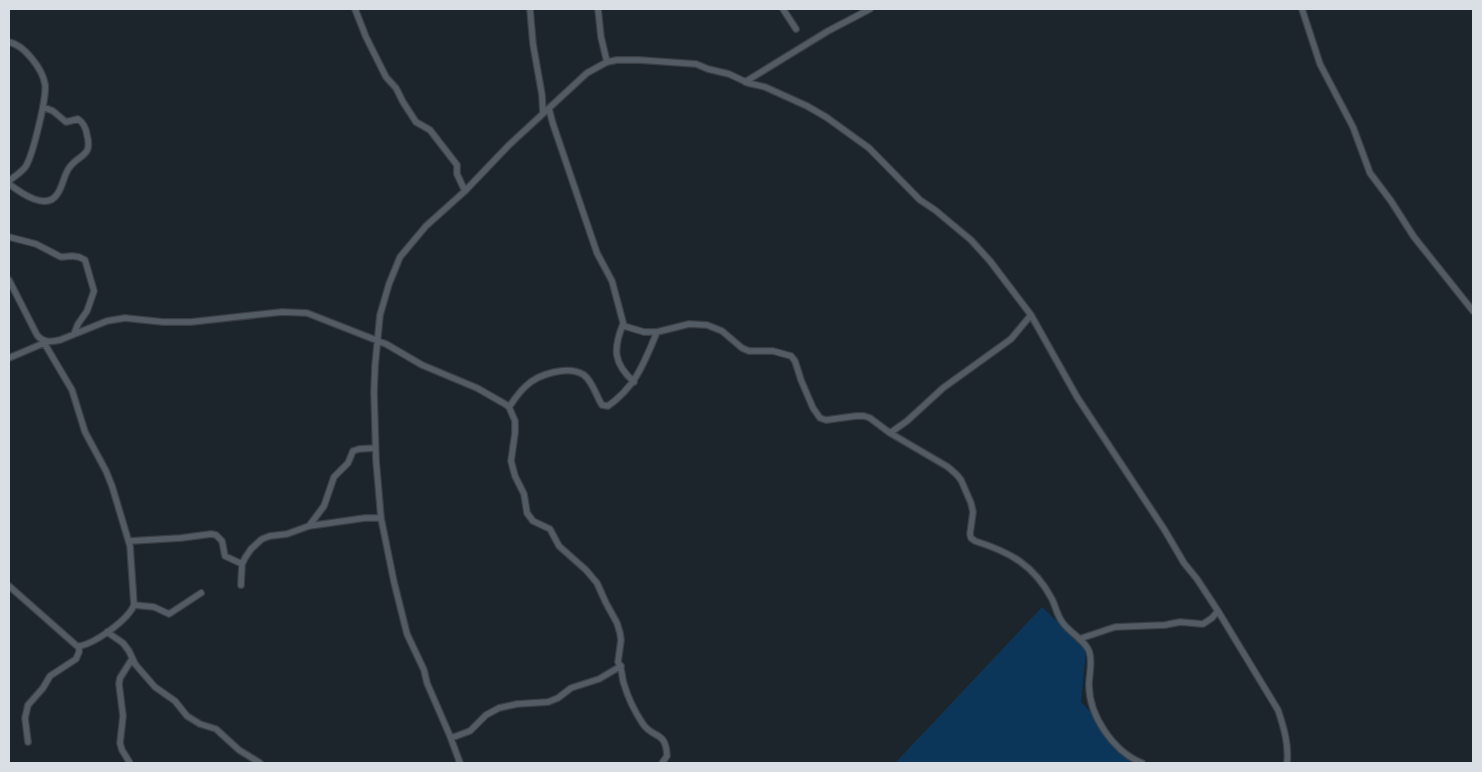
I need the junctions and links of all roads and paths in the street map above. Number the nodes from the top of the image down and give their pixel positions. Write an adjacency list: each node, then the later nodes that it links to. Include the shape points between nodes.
1 (355, 9): 15 (street, via 386,77 416,122 430,130 457,166)
2 (530, 9): 13 (street)
3 (598, 9): 9 (street)
4 (783, 9): 7 (street)
5 (870, 9): 10 (street, via 828,30)
6 (1302, 9): 18 (street, via 1320,64 1352,127 1370,173)
7 (796, 29)
8 (9, 42): 11 (street, via 23,48 41,72 45,84)
9 (607, 62): 10 (street, via 693,63); 12 (street, via 587,73)
10 (745, 82): 19 (street, via 807,106 869,148 920,200 971,240)
11 (43, 107): 14 (street, via 29,160); 14 (street, via 66,122 81,121 88,136 89,150 67,170 58,193 50,201 31,198)
12 (549, 109): 13 (street); 20 (street, via 597,253 612,281)
13 (543, 113): 15 (street)
14 (9, 182)
15 (465, 191): 23 (street, via 426,226 400,257 384,299)
16 (9, 237): 22 (street, via 36,244 61,257 85,260 94,291)
17 (9, 280): 24 (street)
18 (1473, 311)
19 (1032, 315): 28 (street, via 1011,339 943,388); 38 (street, via 1090,417)
20 (624, 324): 21 (street, via 636,330); 26 (street, via 616,346 617,358 623,372)
21 (657, 332): 26 (street); 28 (street, via 689,324 707,325 722,331 749,351 773,351 791,356 820,418 833,420 864,416)
22 (74, 334): 23 (street, via 107,321 125,318 191,322 282,312 307,313); 24 (street)
23 (377, 340): 27 (street); 29 (street)
24 (43, 342): 25 (street); 32 (street, via 72,390 85,432 109,477)
25 (9, 358)
26 (634, 382): 27 (street, via 617,399 604,406 584,375 555,372 531,382)
27 (509, 407): 43 (street, via 515,426 511,461 524,494 526,513 533,521 550,529 559,546 597,583 617,623 621,640 618,662)
28 (890, 433): 40 (street, via 957,475 971,503 971,538 1006,552 1033,572 1042,581 1060,618)
29 (375, 448): 30 (street); 31 (street, via 353,451 348,463 334,477 324,506)
30 (381, 518): 31 (street); 44 (street, via 407,634)
31 (309, 526): 33 (street, via 262,539)
32 (130, 541): 33 (street, via 216,535 222,541 225,556); 37 (street)
33 (242, 564): 34 (street)
34 (241, 585)
35 (9, 586): 41 (street)
36 (201, 593): 37 (street, via 169,614 154,607)
37 (134, 605): 39 (street, via 129,614)
38 (1218, 611): 40 (street, via 1203,624 1180,622 1116,627); 51 (street, via 1278,710 1287,743)
39 (107, 632): 41 (street); 42 (street, via 123,643)
40 (1079, 639): 50 (street, via 1089,650 1089,685 1096,716 1121,751)
41 (79, 647): 45 (street, via 76,659 50,676 28,705 25,718)
42 (132, 659): 46 (street, via 119,684 123,716 120,746); 47 (street, via 155,688 175,702 187,716 216,729 239,750)
43 (621, 666): 44 (street, via 548,702 499,708 486,715 470,731); 49 (street, via 624,684 642,722 647,730 664,740 668,754)
44 (451, 738): 48 (street)
45 (28, 742)
46 (130, 763)
47 (260, 763)
48 (460, 763)
49 (662, 763)
50 (1142, 763)
51 (1287, 763)

